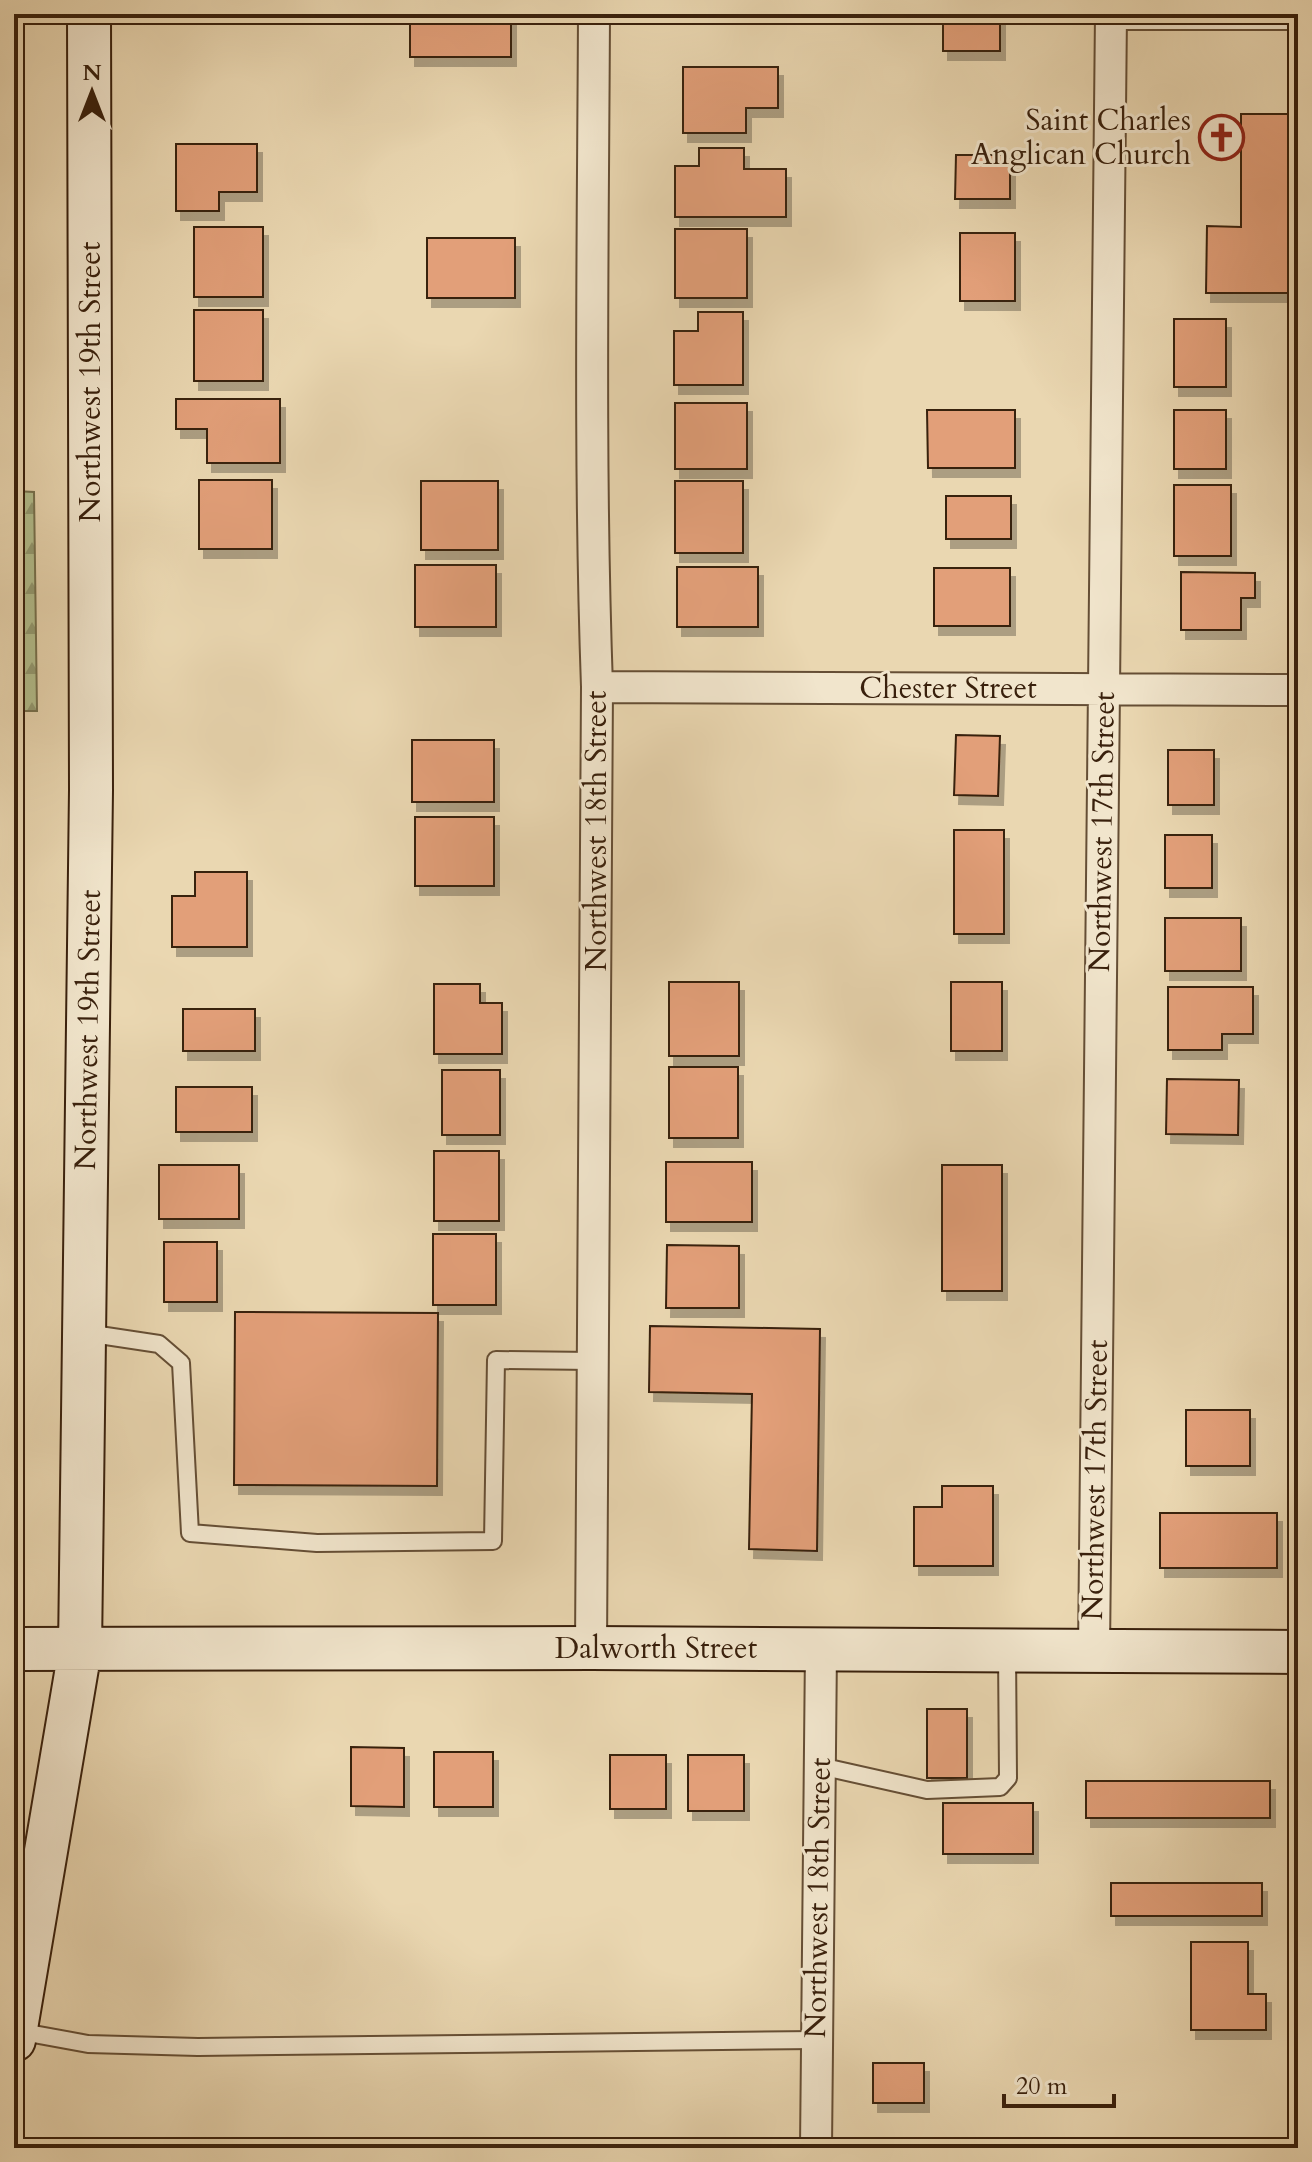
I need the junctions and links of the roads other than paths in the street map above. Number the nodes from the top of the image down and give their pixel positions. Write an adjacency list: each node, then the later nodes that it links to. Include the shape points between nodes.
1 (89, 14): 8 (street, Northwest 19th Street, via 91,790)
2 (594, 14): 5 (street, Northwest 18th Street)
3 (1111, 18): 4 (lane); 6 (street, Northwest 17th Street)
4 (1298, 21)
5 (597, 687): 6 (street, Chester Street); 9 (street, Northwest 18th Street)
6 (1103, 688): 7 (street, Chester Street); 15 (street, Northwest 17th Street)
7 (1298, 690)
8 (84, 1333): 9 (lane, via 159,1344 181,1363 190,1533 317,1543 493,1541 496,1360); 13 (street, Northwest 19th Street)
9 (593, 1361): 10 (street, Northwest 18th Street)
10 (591, 1648): 12 (street, Dalworth Street); 13 (street, Dalworth Street)
11 (14, 1649): 13 (street, Dalworth Street)
12 (821, 1649): 14 (street, Dalworth Street); 17 (street, Northwest 18th Street)
13 (80, 1650): 18 (street, Northwest 19th Street)
14 (1007, 1650): 15 (street, Dalworth Street); 17 (lane, via 1008,1778 1000,1787 927,1790)
15 (1094, 1651): 16 (street, Dalworth Street)
16 (1298, 1652)
17 (820, 1766): 19 (street, Northwest 18th Street)
18 (15, 2035): 19 (lane, via 88,2044 198,2047)
19 (817, 2040): 20 (street, Northwest 18th Street)
20 (816, 2148)

